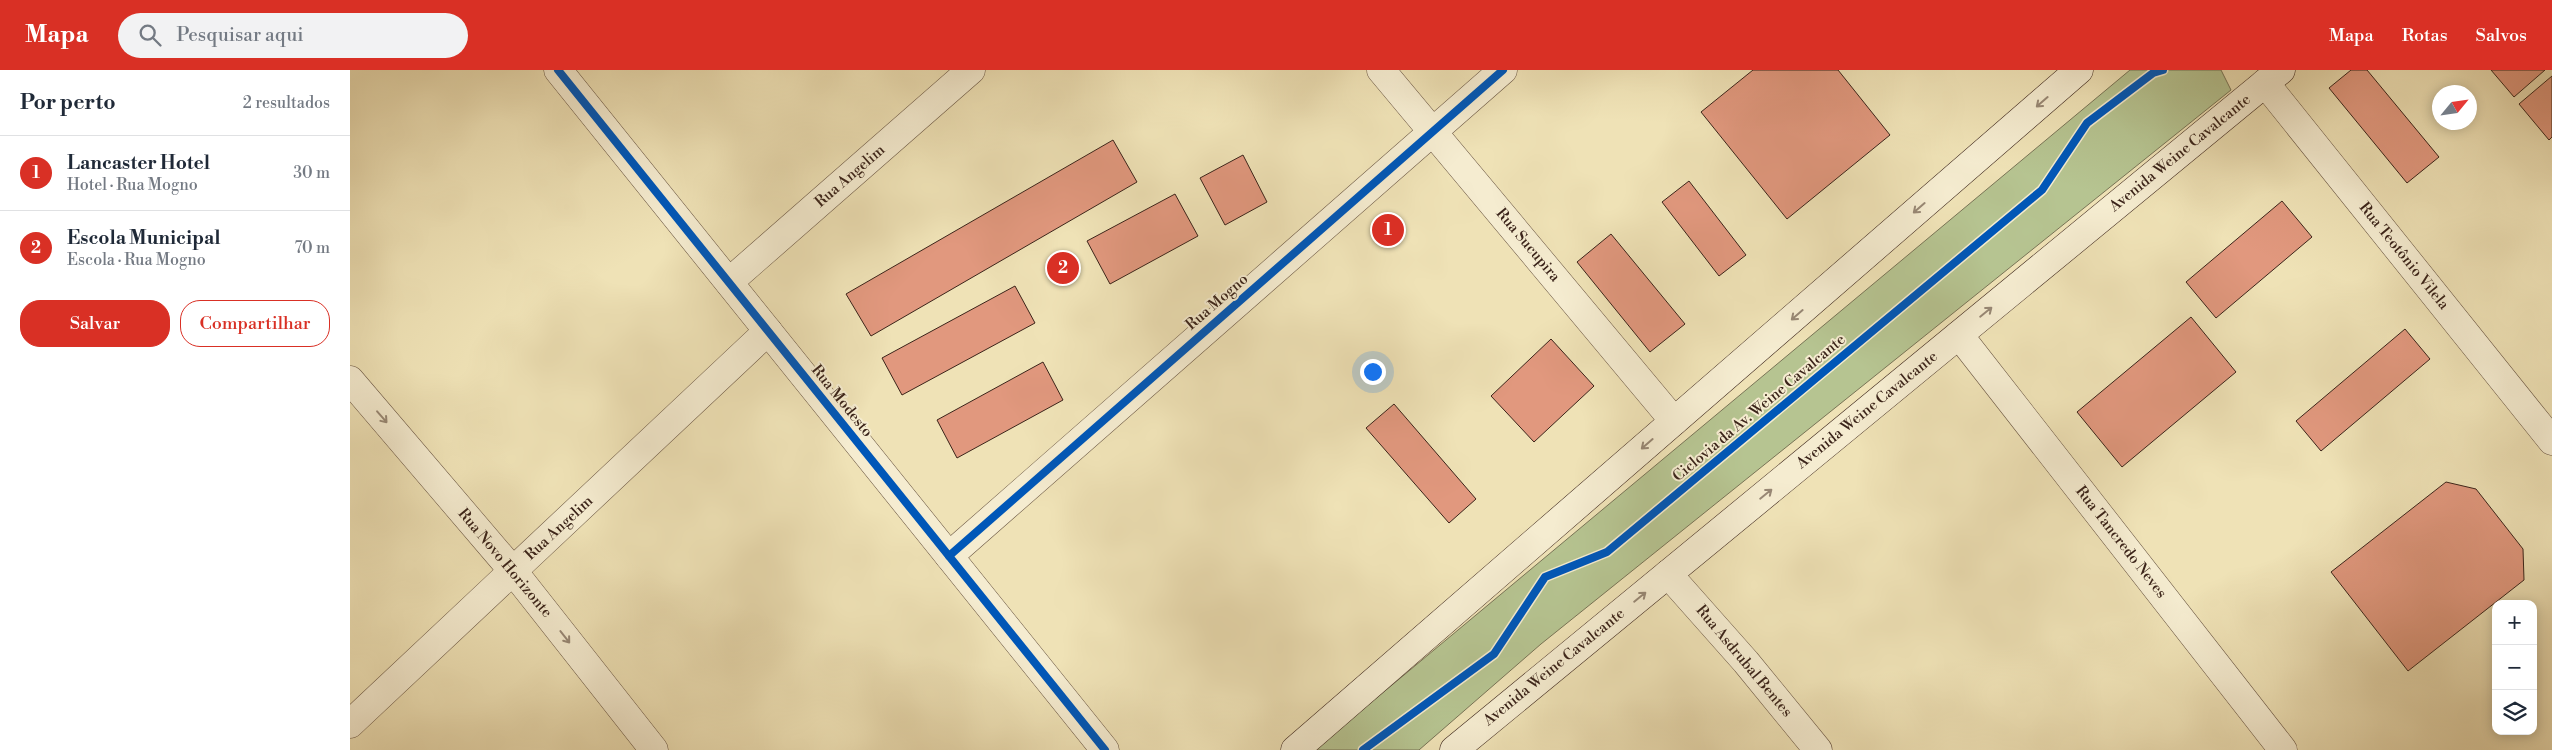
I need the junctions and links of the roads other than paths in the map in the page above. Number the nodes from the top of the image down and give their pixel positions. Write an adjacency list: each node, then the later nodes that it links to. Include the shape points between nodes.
1 (558, 70): 8 (street, Rua Modesto)
2 (970, 70): 8 (street, Rua Angelim)
3 (1381, 70): 7 (street, Rua Sucupira)
4 (1503, 70): 7 (street, Rua Mogno)
5 (2079, 70): 12 (street, one-way to 12)
6 (2267, 74): 10 (street, Avenida Weine Cavalcante, one-way to 6); 13 (street, Rua Teotônio Vilela)
7 (1432, 131): 12 (street, Rua Sucupira); 14 (street, Rua Mogno)
8 (729, 282): 9 (street, Rua Modesto)
9 (768, 331): 14 (street, Rua Modesto); 15 (street, Rua Angelim)
10 (1959, 335): 16 (street, Avenida Weine Cavalcante, one-way to 10); 23 (street, Rua Tancredo Neves)
11 (350, 380): 15 (street, Rua Novo Horizonte, one-way to 15)
12 (1674, 421): 20 (street, one-way to 20)
13 (2552, 441)
14 (949, 556): 19 (street, Rua Modesto)
15 (513, 571): 17 (street, Rua Angelim); 18 (street, Rua Novo Horizonte, one-way to 18)
16 (1668, 574): 21 (street, Avenida Weine Cavalcante, one-way to 16); 22 (street, Rua Asdrubal Bentes)
17 (350, 724)
18 (654, 750)
19 (1104, 750)
20 (1295, 750)
21 (1454, 750)
22 (1818, 750)
23 (2282, 750)

